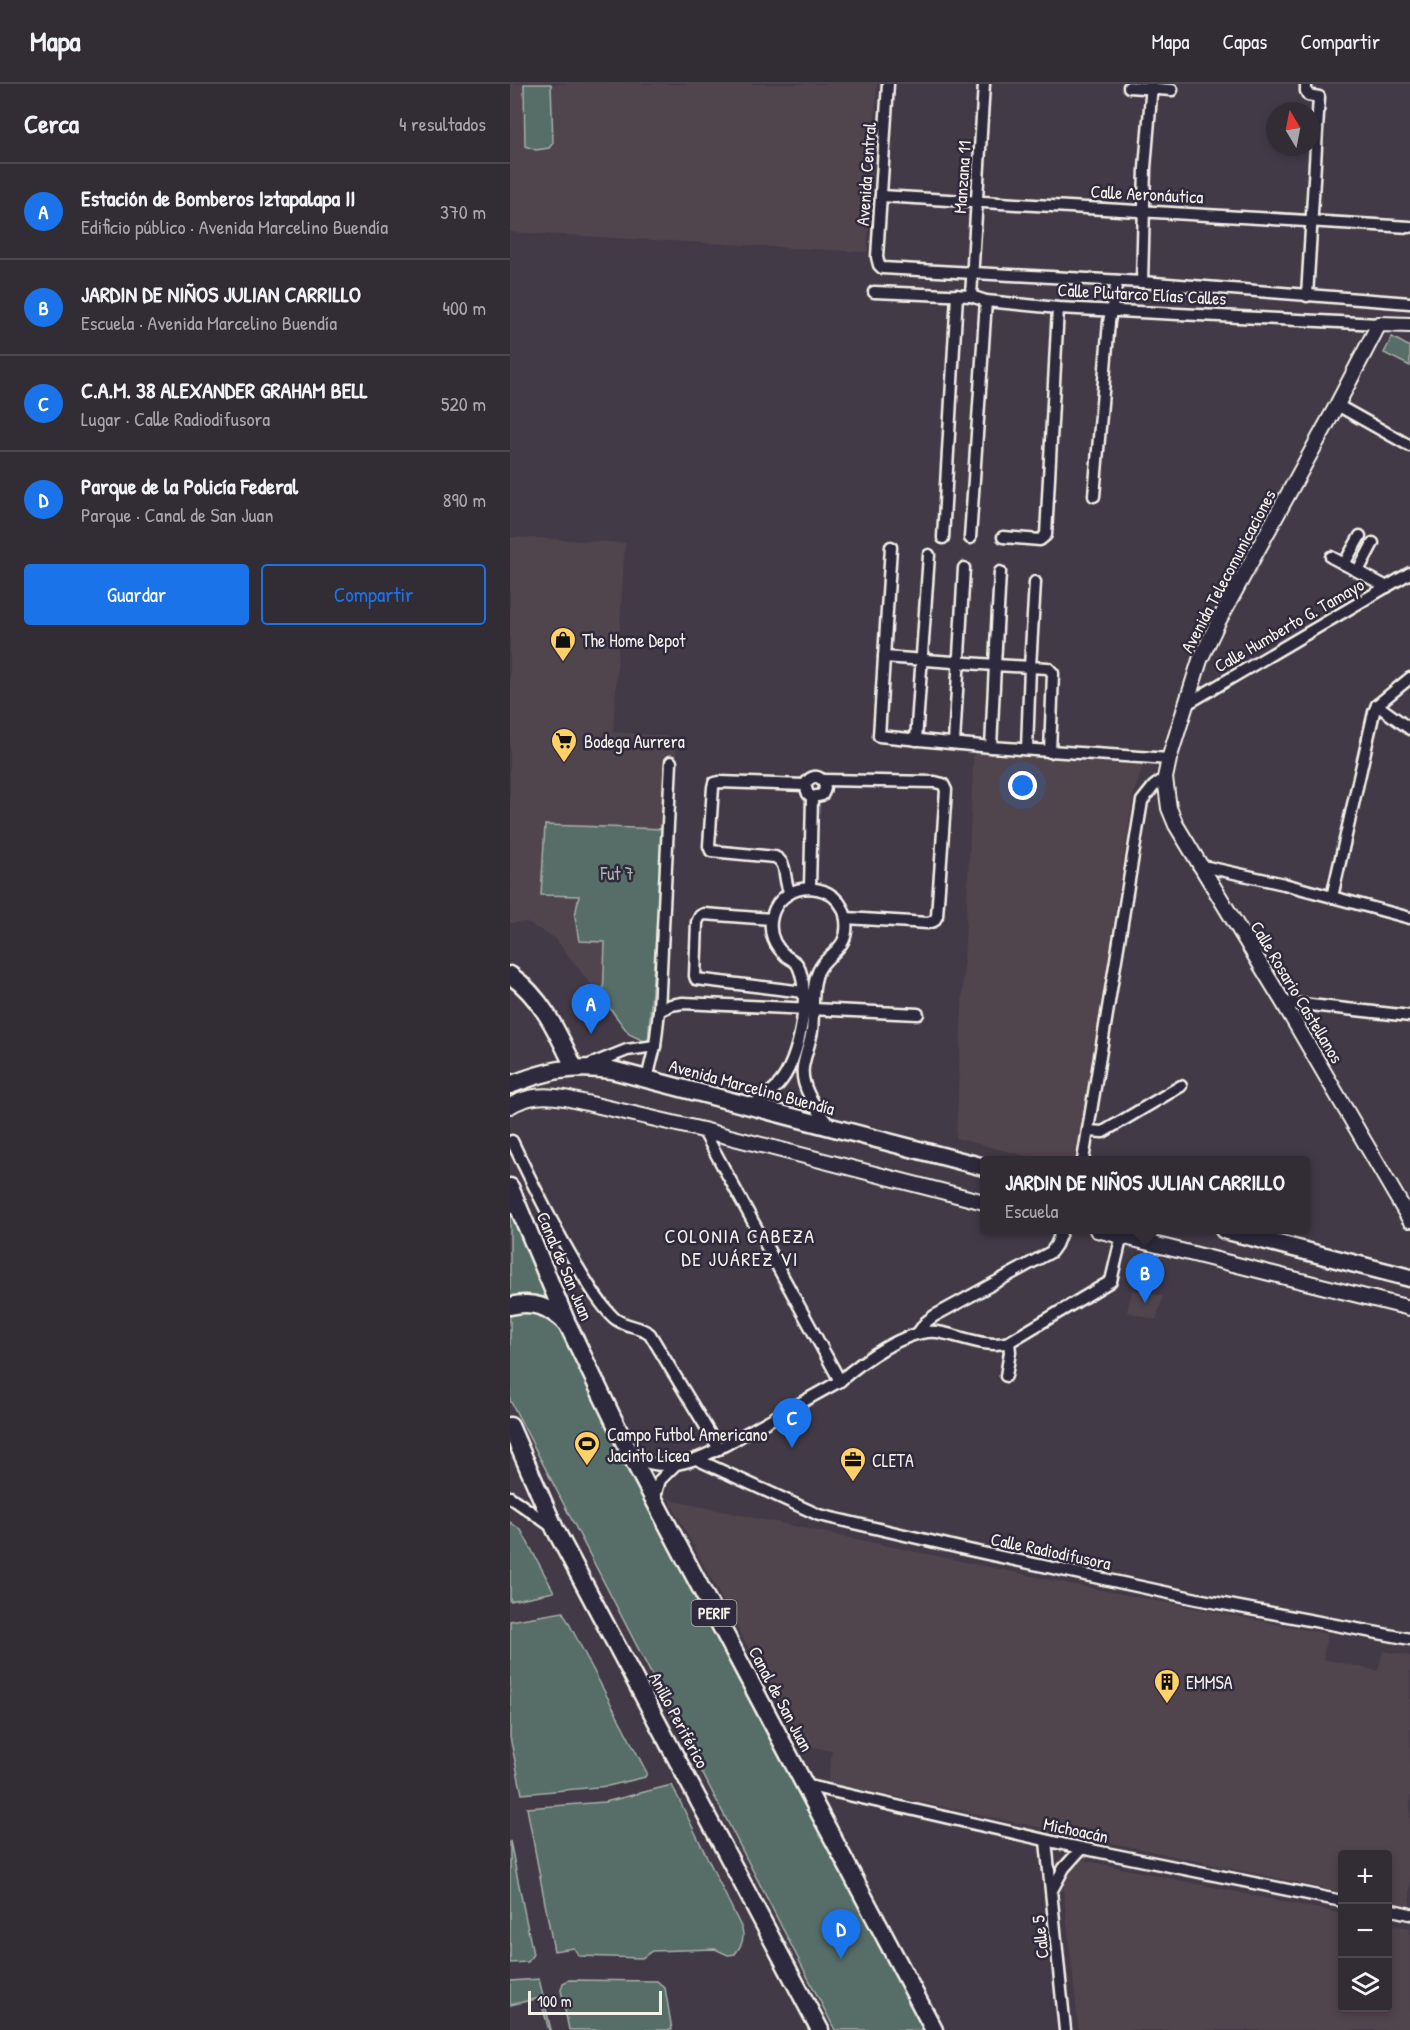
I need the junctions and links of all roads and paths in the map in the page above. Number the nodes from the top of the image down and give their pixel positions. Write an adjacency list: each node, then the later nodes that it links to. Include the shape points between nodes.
1 (888, 84): 7 (street, Avenida Central)
2 (984, 84): 8 (street, Manzana 11)
3 (1306, 84): 10 (street, via 1308,96 1319,97)
4 (1152, 86): 5 (street); 6 (street); 9 (street)
5 (1129, 87)
6 (1172, 90)
7 (881, 196): 8 (street, Calle Aeronáutica); 12 (street, Avenida Central)
8 (976, 201): 9 (street, Calle Aeronáutica); 13 (street, Manzana 11)
9 (1144, 210): 10 (street, Calle Aeronáutica); 15 (street)
10 (1313, 220): 11 (street, Calle Aeronáutica); 19 (street)
11 (1410, 227)
12 (879, 265): 13 (street, Calle Plutarco Elías Calles)
13 (972, 272): 14 (street, Calle Plutarco Elías Calles); 18 (street, Manzana 11)
14 (1117, 281): 15 (street, Calle Plutarco Elías Calles); 23 (street)
15 (1142, 282): 19 (street, Calle Plutarco Elías Calles)
16 (874, 292): 17 (street, Calle Plutarco Elías Calles)
17 (957, 295): 18 (street, Calle Plutarco Elías Calles); 31 (street)
18 (971, 296): 20 (street, Calle Plutarco Elías Calles)
19 (1307, 296): 21 (street, Calle Plutarco Elías Calles)
20 (986, 301): 22 (street, Calle Plutarco Elías Calles); 32 (street)
21 (1410, 303)
22 (1058, 308): 23 (street, Calle Plutarco Elías Calles); 30 (street, via 1046,535 1040,540)
23 (1112, 310): 24 (street, Calle Plutarco Elías Calles); 28 (street)
24 (1379, 324): 25 (street, Calle Plutarco Elías Calles); 26 (street, Avenida Telecomunicaciones)
25 (1410, 325)
26 (1337, 405): 27 (street); 50 (street, Avenida Telecomunicaciones, via 1218,622)
27 (1410, 446)
28 (1094, 496)
29 (1360, 536): 37 (street)
30 (1002, 537)
31 (943, 538)
32 (970, 538)
33 (1373, 543): 39 (street)
34 (891, 547): 44 (street)
35 (929, 555): 45 (street)
36 (1331, 558): 37 (street)
37 (1344, 564): 39 (street)
38 (964, 568): 46 (street)
39 (1358, 571): 43 (street)
40 (1000, 572): 47 (street)
41 (1410, 573): 43 (street, Calle Humberto G. Tamayo)
42 (1035, 582): 48 (street)
43 (1387, 586): 50 (street, Calle Humberto G. Tamayo)
44 (884, 657): 45 (street); 53 (street, via 879,736)
45 (922, 660): 46 (street); 53 (street)
46 (959, 662): 47 (street); 54 (street)
47 (995, 665): 48 (street); 55 (street)
48 (1030, 667): 56 (street); 57 (street, via 1048,668 1053,673)
49 (1410, 678): 51 (street)
50 (1185, 705): 58 (street, Avenida Telecomunicaciones)
51 (1377, 705): 52 (street); 66 (street)
52 (1410, 729)
53 (916, 740): 54 (street)
54 (954, 742): 55 (street)
55 (991, 747): 56 (street)
56 (1027, 749): 57 (street)
57 (1050, 752): 58 (street)
58 (1169, 759): 60 (street, Avenida Telecomunicaciones)
59 (671, 762): 74 (street)
60 (1165, 778): 63 (street, Calle Rosario Castellanos, via 1169,808); 86 (street, via 1142,801)
61 (825, 783): 62 (street, via 822,795); 62 (street, via 813,776 808,779); 67 (street, via 836,779 935,782 943,784 946,790 934,921)
62 (808, 793): 64 (street); 65 (street, via 714,783 709,846 713,852 767,855 780,860)
63 (1198, 865): 66 (street); 72 (street, Calle Rosario Castellanos)
64 (810, 888): 65 (street); 67 (street, via 823,890 837,900)
65 (790, 893): 69 (street, via 780,901)
66 (1332, 897): 68 (street)
67 (846, 918): 73 (street, via 845,939 820,966)
68 (1410, 918)
69 (771, 919): 71 (street, via 772,936 780,951 796,963); 71 (street, via 700,916 694,976)
70 (510, 975): 78 (main road, via 541,1005)
71 (804, 992): 73 (street)
72 (1282, 1002): 76 (street); 92 (street, Calle Rosario Castellanos)
73 (807, 1009): 74 (street, via 683,1003); 75 (street); 83 (street, via 787,1072 779,1084); 84 (street, via 812,1032 803,1077 807,1092)
74 (659, 1011): 77 (street)
75 (918, 1014)
76 (1410, 1016)
77 (655, 1046): 78 (street, via 627,1050); 79 (street)
78 (580, 1067): 79 (main road, Avenida Marcelino Buendía); 80 (main road, Avenida Marcelino Buendía, via 532,1076)
79 (647, 1079): 83 (main road, Avenida Marcelino Buendía)
80 (510, 1085)
81 (1181, 1086): 86 (street, via 1103,1132)
82 (510, 1106): 85 (street, via 530,1097 565,1098)
83 (749, 1107): 84 (main road, Avenida Marcelino Buendía)
84 (831, 1127): 89 (main road, Avenida Marcelino Buendía)
85 (703, 1130): 91 (street); 104 (street)
86 (1088, 1131): 88 (street)
87 (512, 1141): 106 (street, via 552,1224 592,1290 614,1318 650,1334)
88 (1084, 1156)
89 (980, 1166)
90 (510, 1187): 100 (main road, Canal de San Juan / PERIF)
91 (980, 1201)
92 (1410, 1220)
93 (1060, 1234): 101 (street, via 1051,1252 934,1316)
94 (1117, 1234): 96 (street)
95 (1240, 1234): 97 (main road)
96 (1122, 1235): 99 (street); 102 (street, via 1111,1281)
97 (1410, 1278)
98 (510, 1306): 100 (main road, via 540,1305)
99 (1410, 1308)
100 (567, 1323): 107 (main road, Canal de San Juan / PERIF)
101 (918, 1333): 102 (street, via 936,1332 999,1345); 104 (street, via 856,1366)
102 (1009, 1342): 103 (street)
103 (1006, 1376)
104 (840, 1381): 106 (street)
105 (510, 1426): 112 (main road, Anillo Periférico)
106 (719, 1449): 108 (street)
107 (632, 1456): 109 (street, via 652,1465); 111 (main road, Canal de San Juan / PERIF)
108 (696, 1459): 109 (street); 113 (street, Calle Radiodifusora, via 819,1515 1197,1599)
109 (677, 1464): 111 (street, via 660,1480)
110 (510, 1497): 112 (street)
111 (654, 1499): 114 (main road, Canal de San Juan / PERIF)
112 (555, 1529): 121 (main road, Anillo Periférico)
113 (1410, 1639)
114 (805, 1785): 115 (street, Michoacán); 122 (main road, Canal de San Juan / PERIF)
115 (1046, 1840): 116 (street, Michoacán); 117 (street, Calle 5)
116 (1082, 1848): 117 (street, via 1064,1868); 118 (street, Michoacán)
117 (1052, 1891): 123 (street, Calle 5)
118 (1338, 1899)
119 (1392, 1910): 120 (street)
120 (1410, 1914)
121 (820, 2030)
122 (934, 2030)
123 (1065, 2030)

